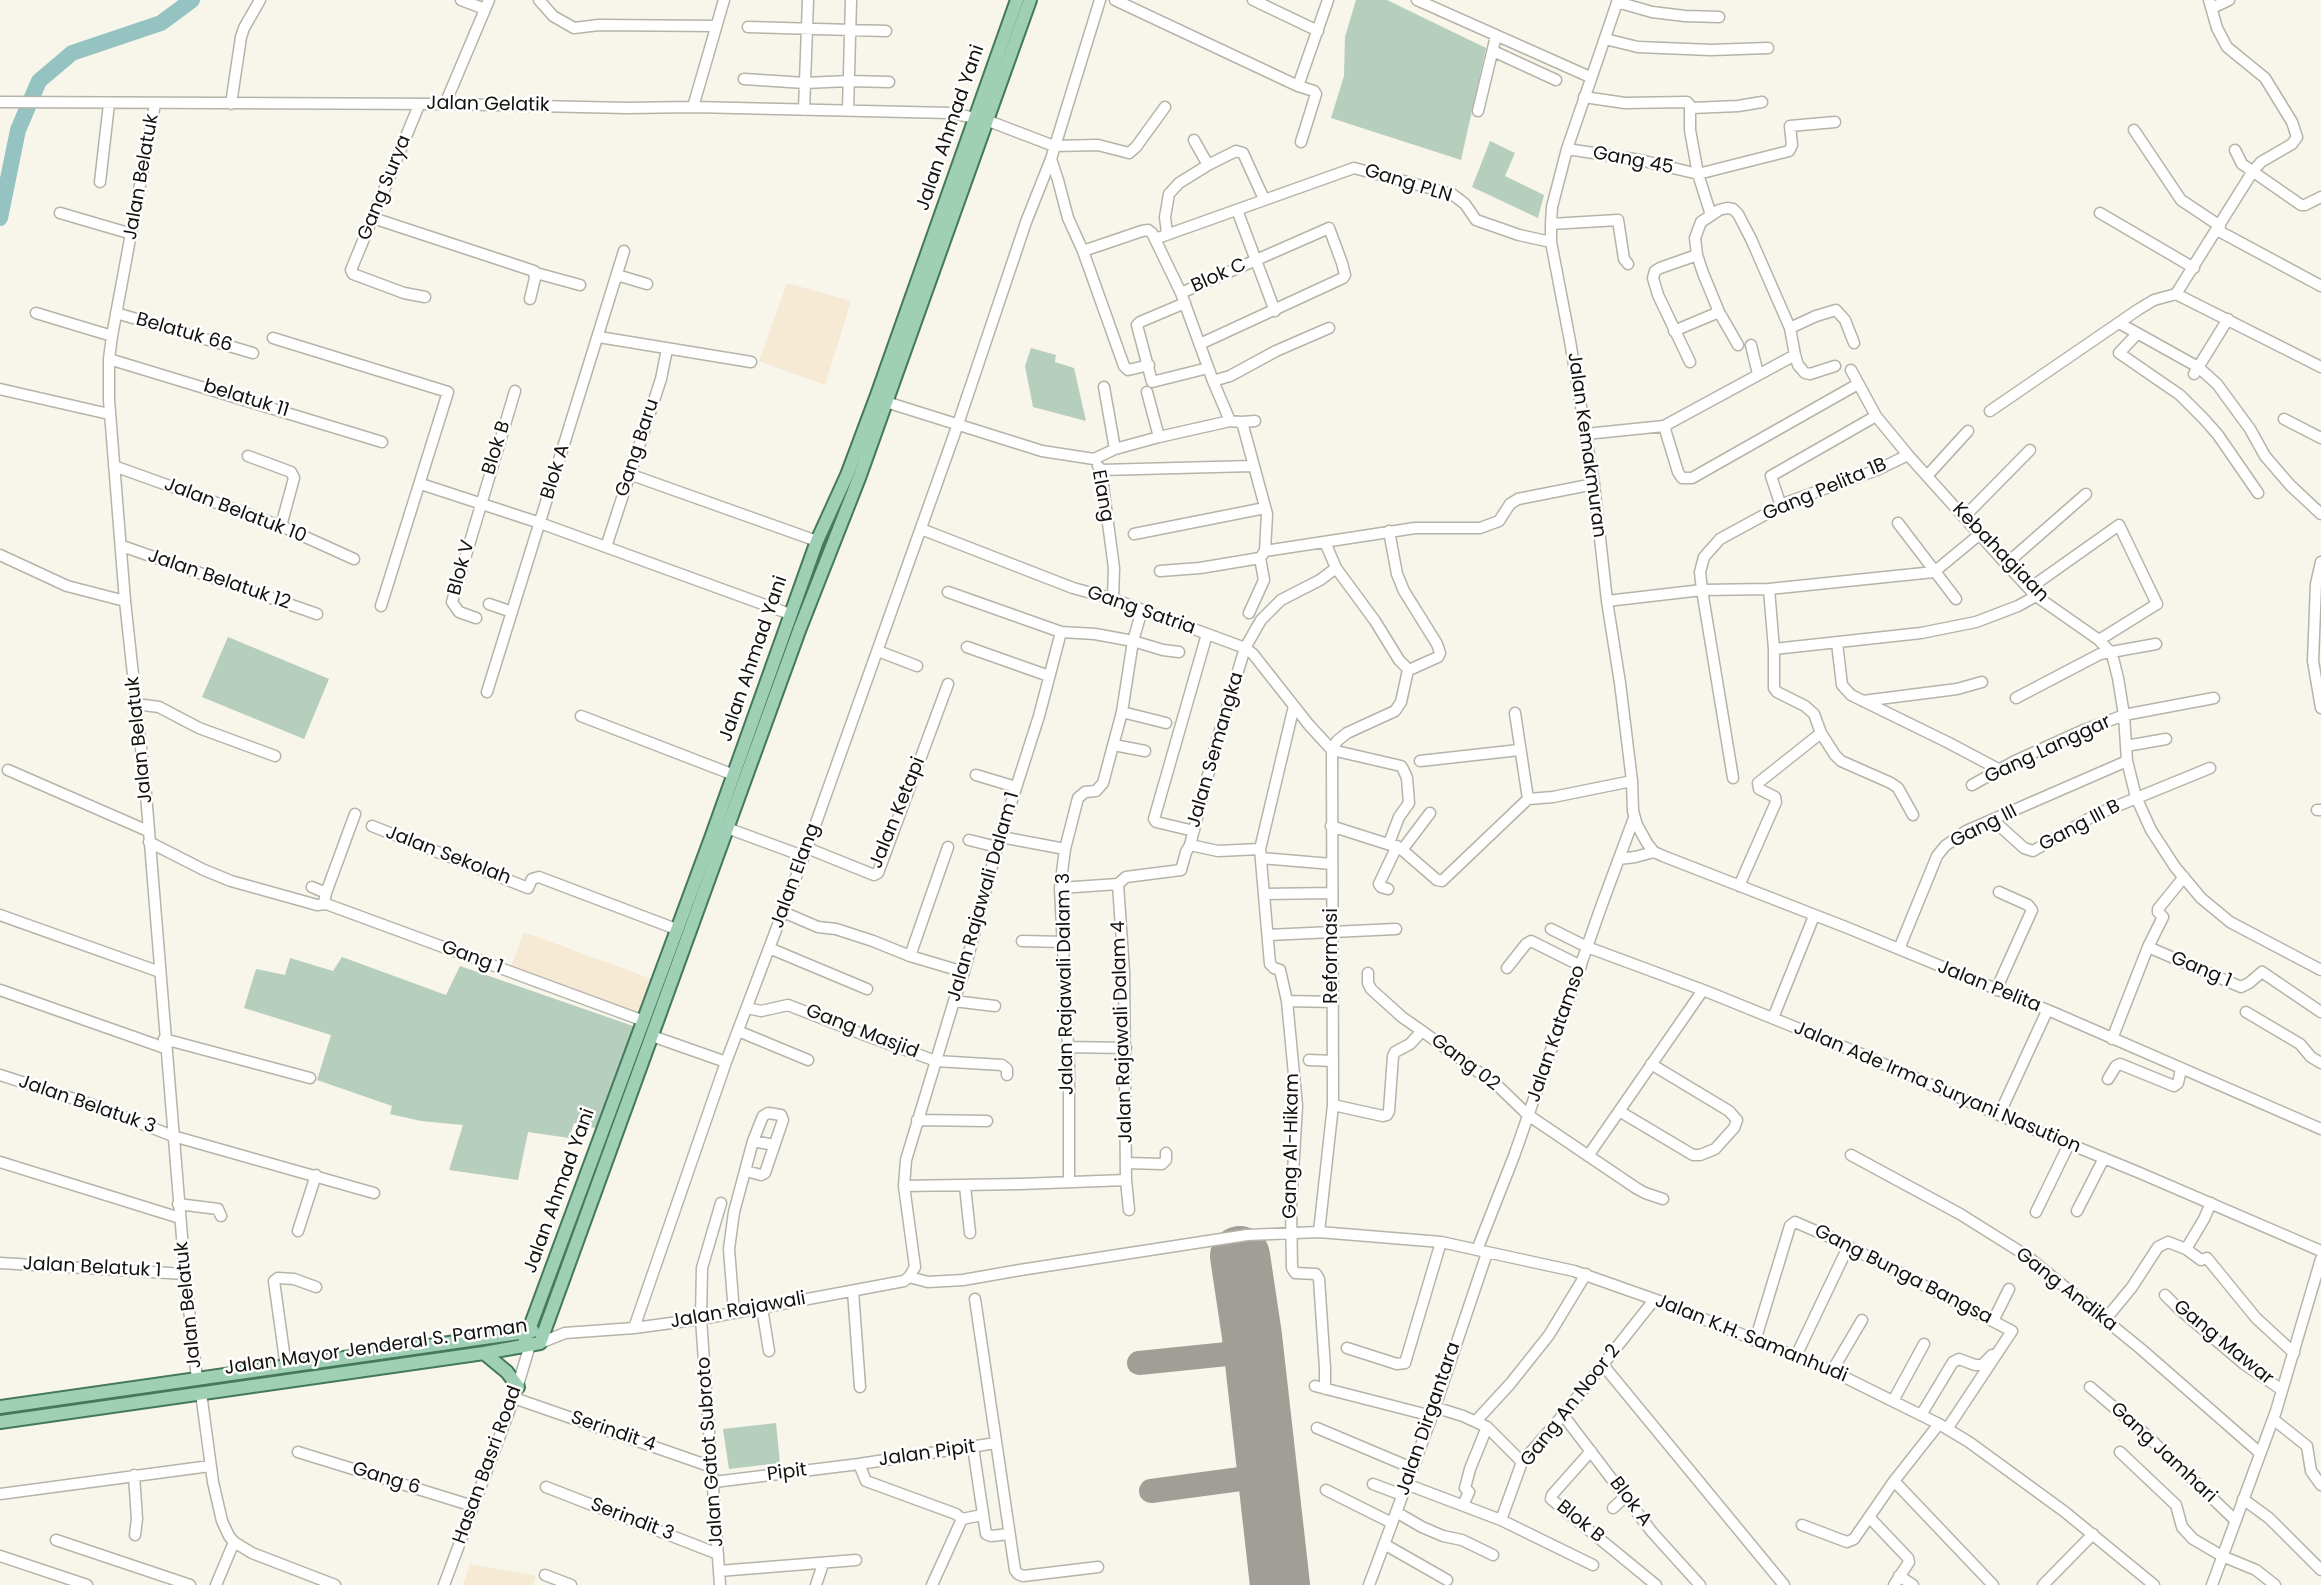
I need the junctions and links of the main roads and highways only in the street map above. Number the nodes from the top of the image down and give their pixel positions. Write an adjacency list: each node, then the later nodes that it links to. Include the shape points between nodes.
1 (1017, 0): 3 (main road, Jalan Ahmad Yani)
2 (1030, 0): 3 (main road, Jalan Ahmad Yani)
3 (980, 119): 4 (main road, Jalan Ahmad Yani, via 911,303); 4 (main road, Jalan Ahmad Yani, via 974,158 887,402)
4 (853, 477): 5 (main road, Jalan Ahmad Yani); 6 (main road, Jalan Ahmad Yani, via 817,541)
5 (546, 1329): 6 (main road, Jalan Mayor Jenderal S. Parman)
6 (531, 1341): 7 (main road, Jalan Mayor Jenderal S. Parman); 8 (main road, Jalan Mayor Jenderal S. Parman)
7 (484, 1353): 9 (main road, Jalan Mayor Jenderal S. Parman); 10 (main road, via 507,1372)
8 (286, 1367): 9 (main road); 11 (main road, Jalan Mayor Jenderal S. Parman)
9 (288, 1381): 12 (main road, Jalan Mayor Jenderal S. Parman)
10 (516, 1392)
11 (0, 1407)
12 (0, 1422)

